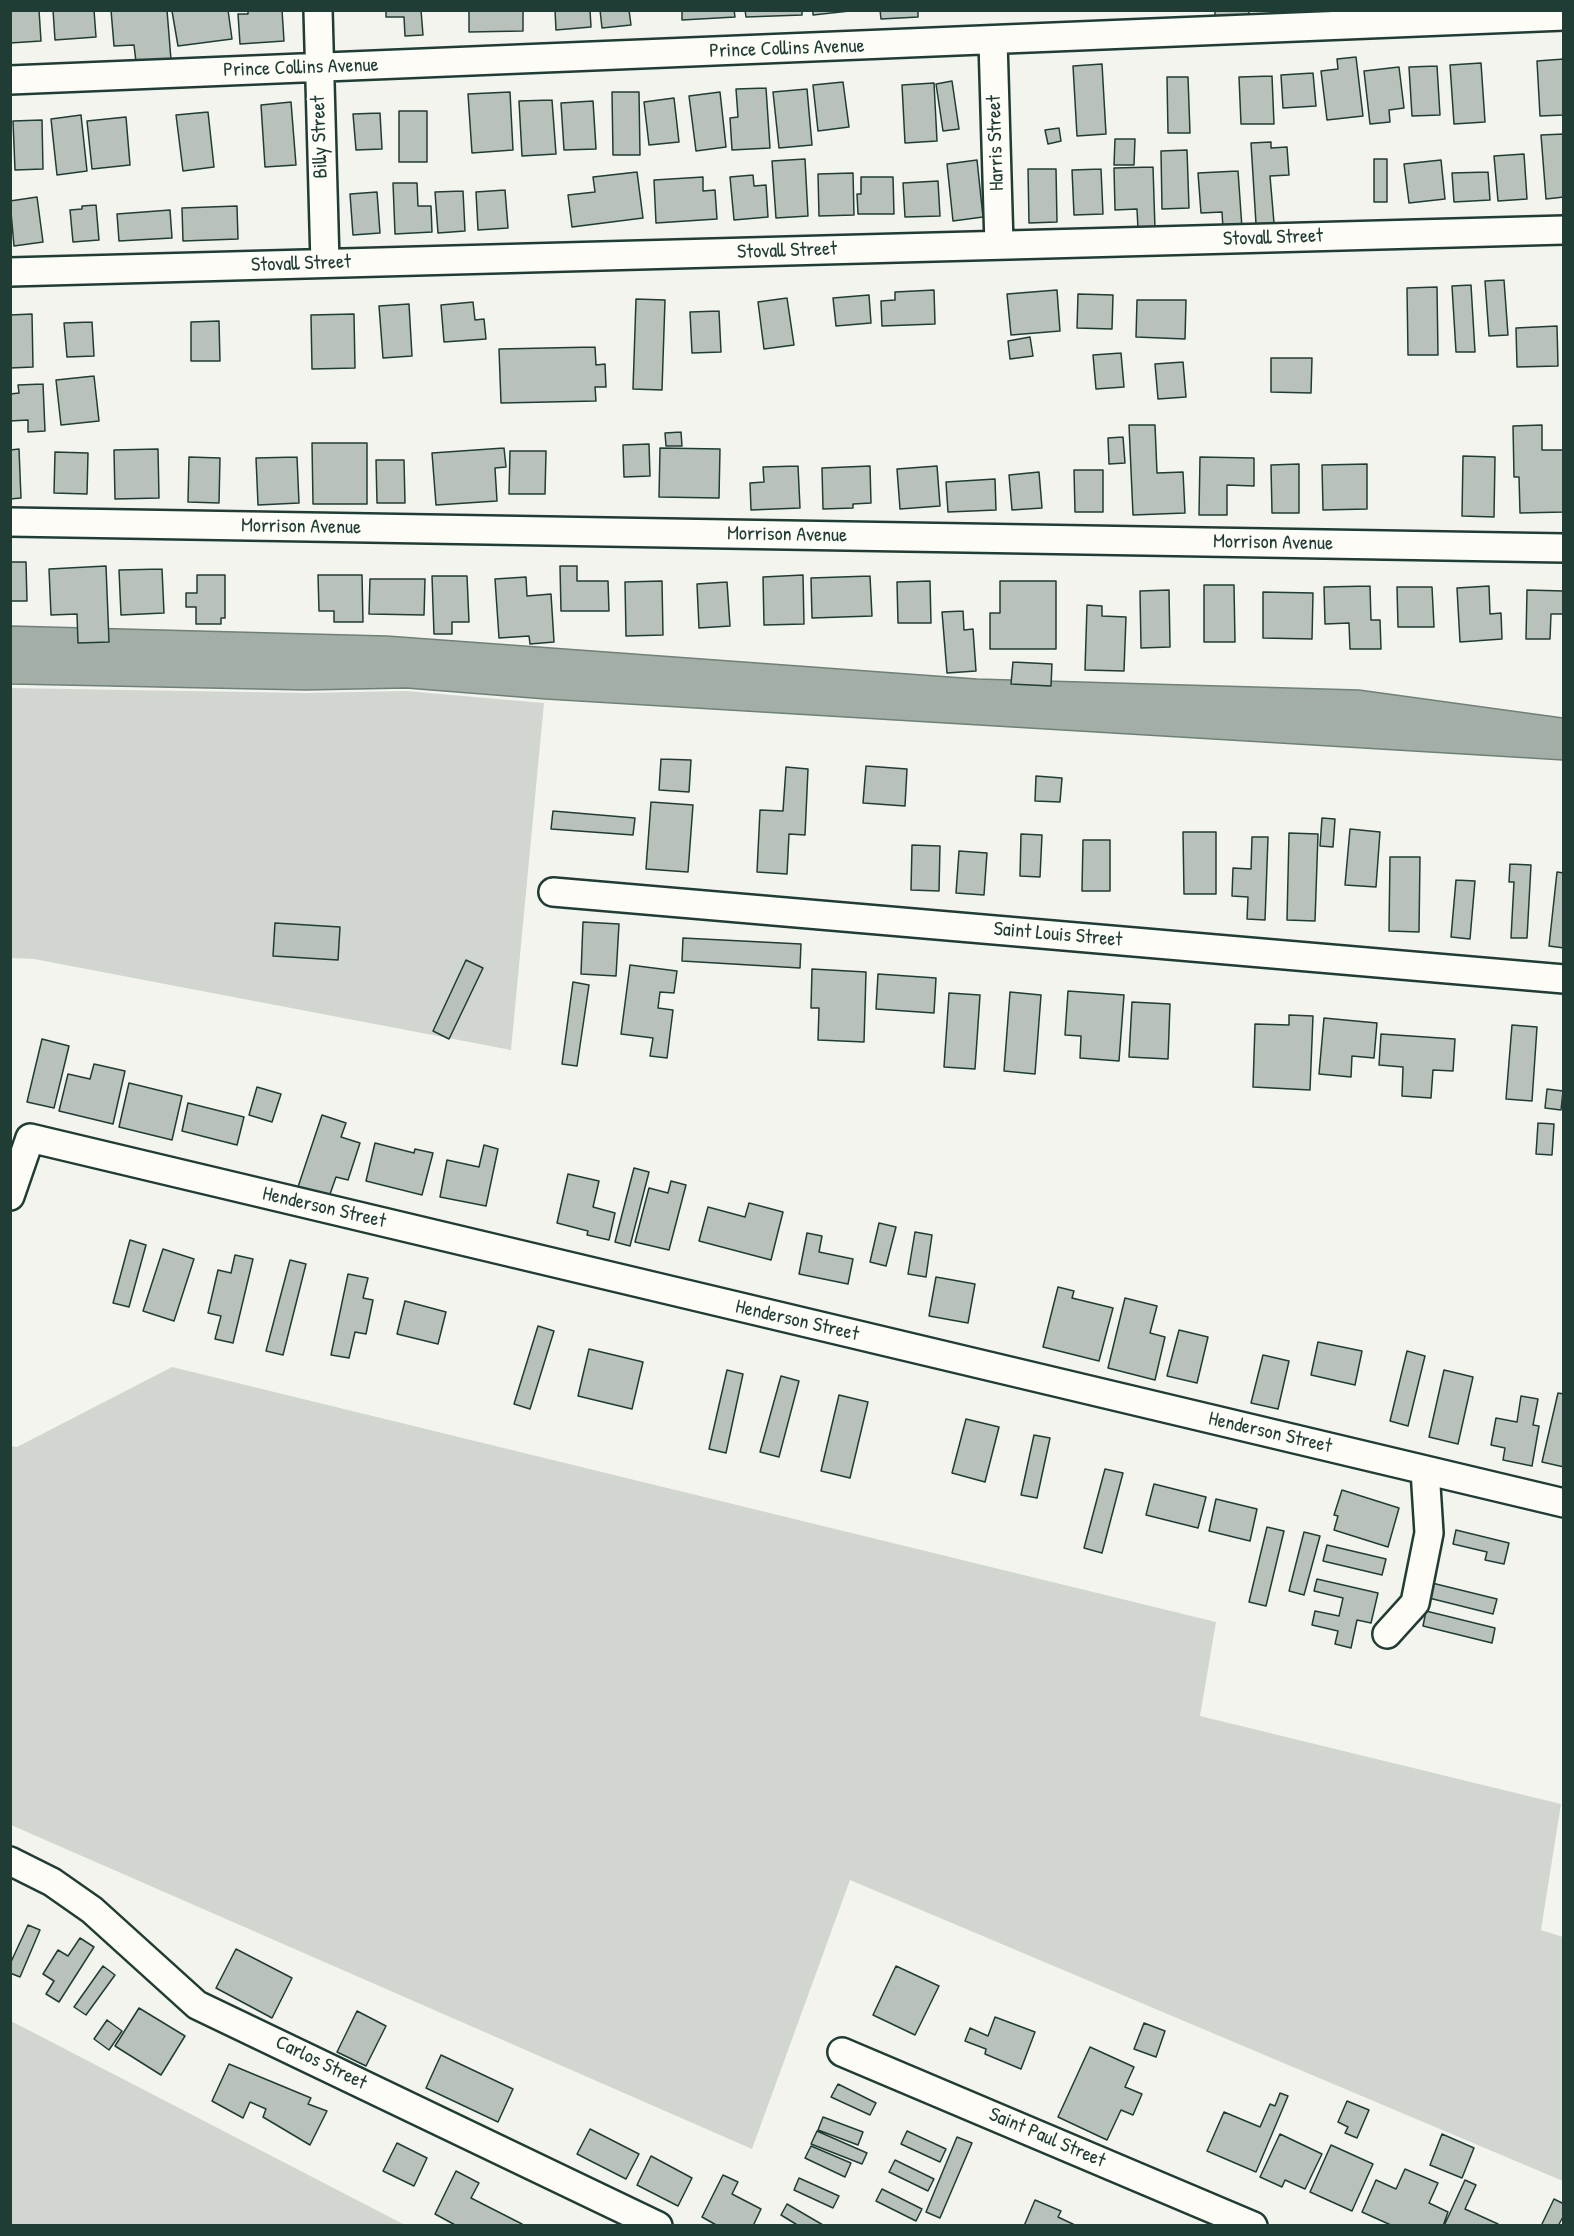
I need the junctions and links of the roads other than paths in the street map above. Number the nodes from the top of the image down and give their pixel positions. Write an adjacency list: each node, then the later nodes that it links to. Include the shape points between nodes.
1 (318, 10): 4 (street, Billy Street)
2 (1563, 16): 3 (street, Prince Collins Avenue)
3 (993, 41): 4 (street, Prince Collins Avenue); 7 (street, Harris Street)
4 (318, 68): 5 (street, Prince Collins Avenue); 8 (street, Billy Street)
5 (10, 80)
6 (1563, 230): 7 (street, Stovall Street)
7 (999, 245): 8 (street, Stovall Street)
8 (325, 263): 9 (street, Stovall Street)
9 (10, 272)
10 (10, 522): 11 (street, Morrison Avenue)
11 (1563, 548)
12 (553, 892): 13 (street, Saint Louis Street)
13 (1563, 979)
14 (10, 1196): 15 (street, Henderson Street, via 30,1138)
15 (1425, 1470): 16 (street, Henderson Street); 17 (street, via 1429,1533 1415,1603)
16 (1563, 1503)
17 (1387, 1634)
18 (10, 1861): 20 (street, Carlos Street, via 52,1882 92,1910 197,2006)
19 (842, 2052): 21 (street, Saint Paul Street)
20 (658, 2226)
21 (1253, 2226)

